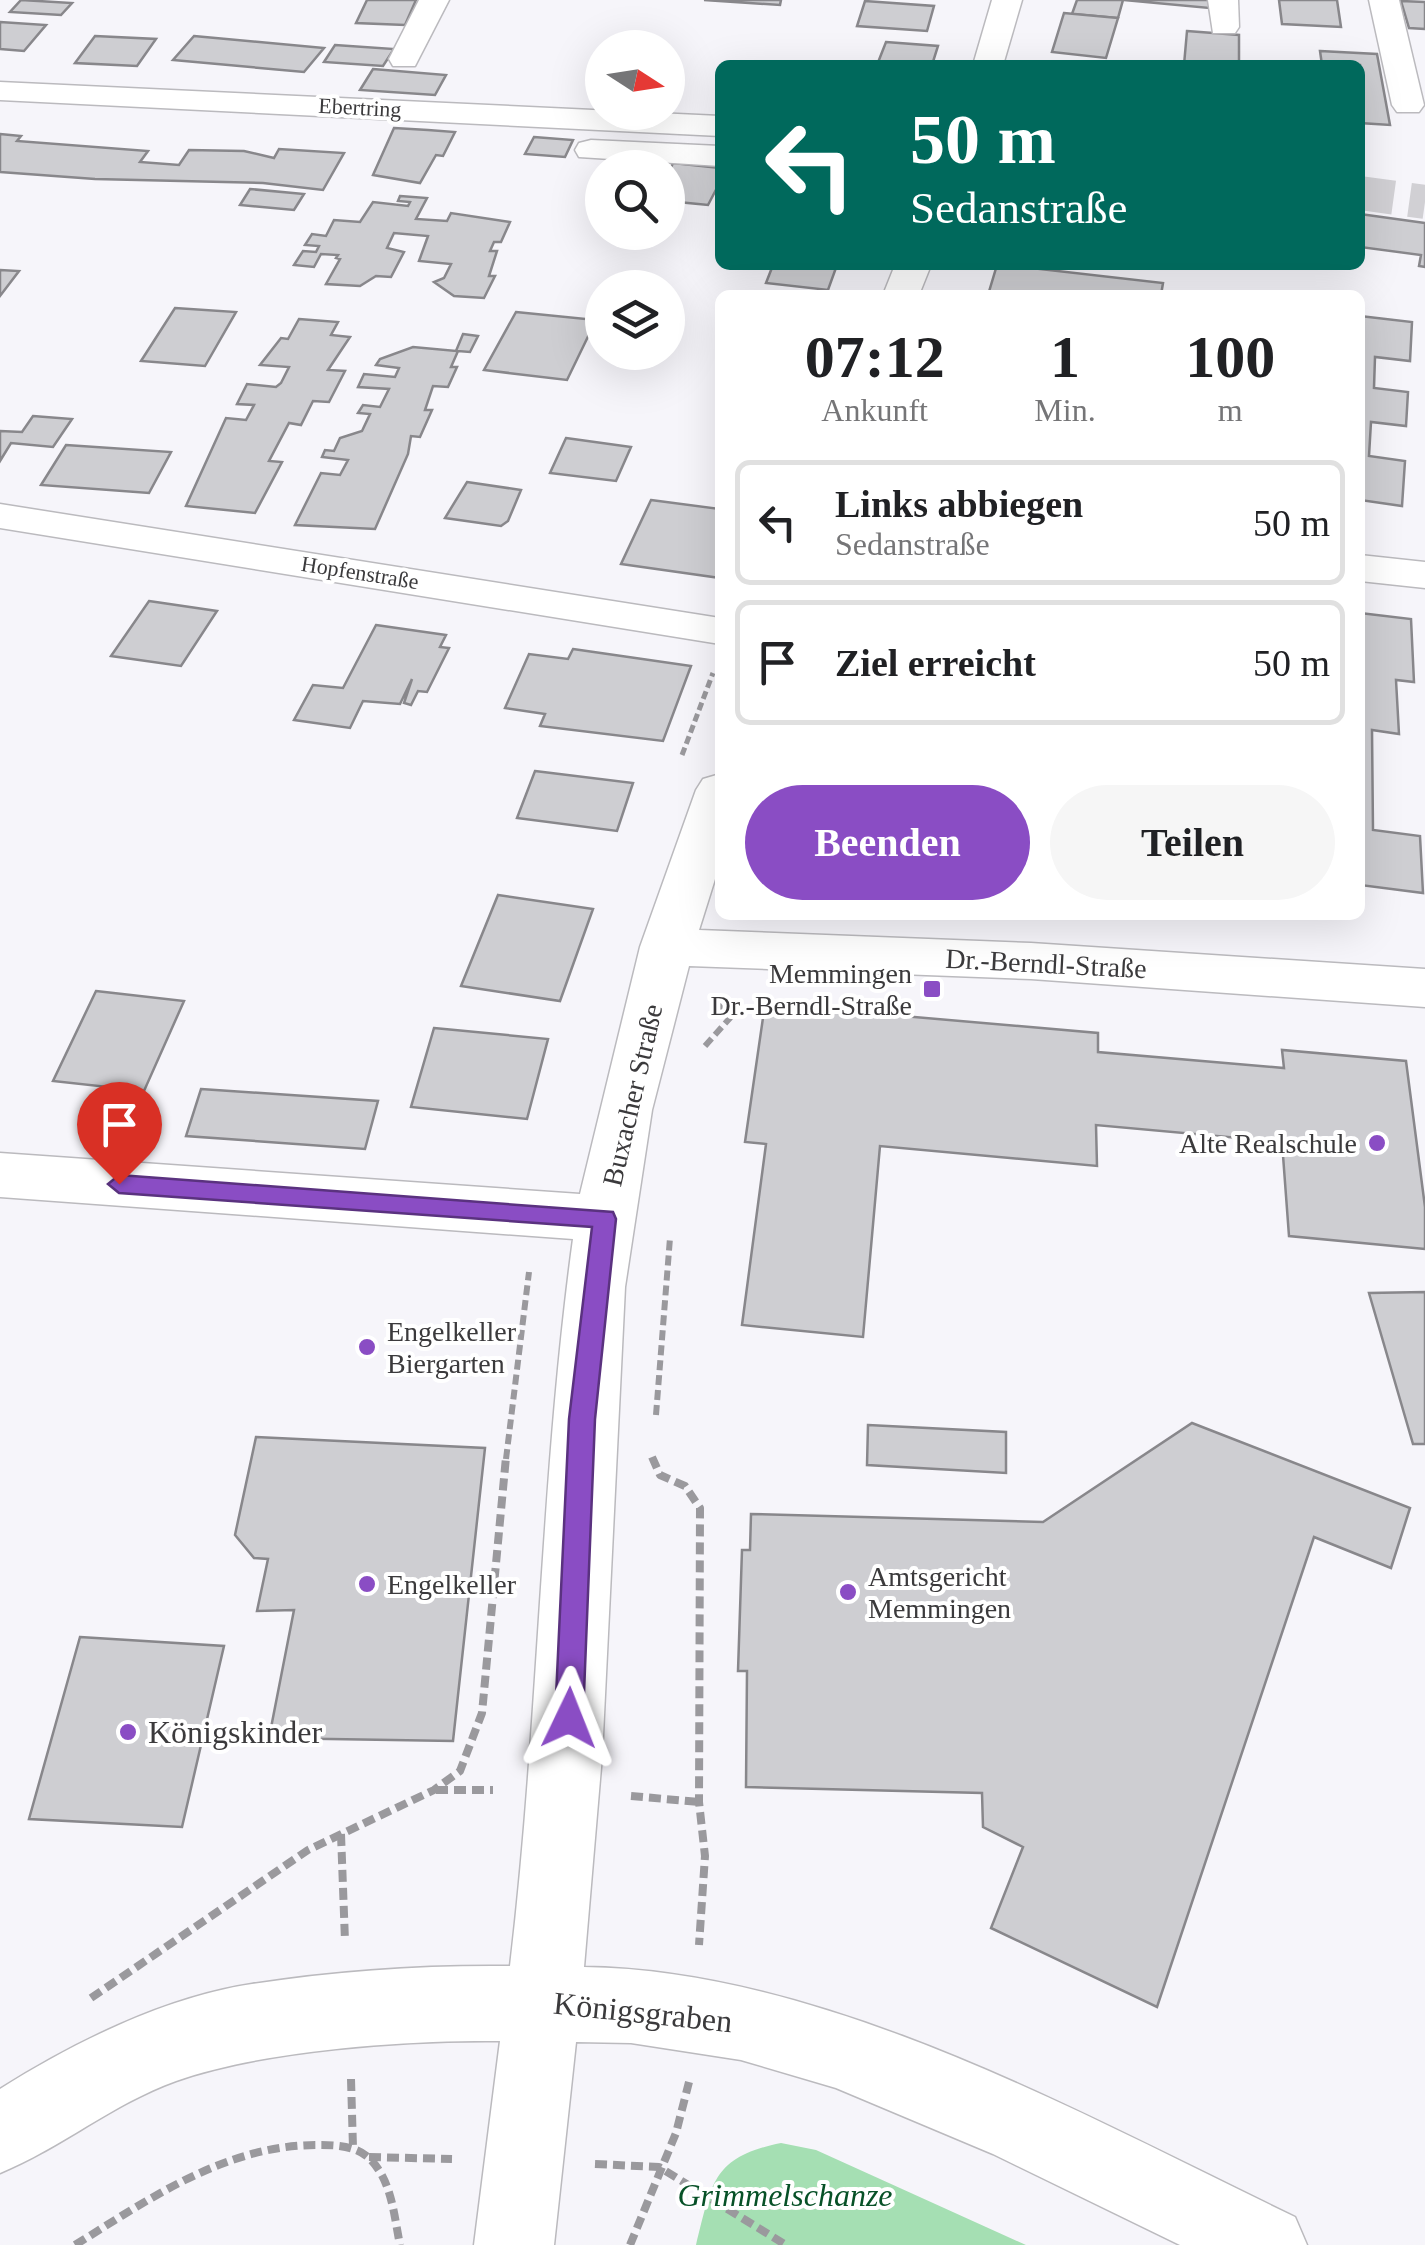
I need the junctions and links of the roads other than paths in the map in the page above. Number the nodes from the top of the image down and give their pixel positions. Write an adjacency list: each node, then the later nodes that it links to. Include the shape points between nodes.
1 (434, 0): 4 (street)
2 (1007, 0): 5 (street)
3 (1384, 0): 7 (street)
4 (404, 59)
5 (989, 60)
6 (0, 91): 8 (street, Ebertring)
7 (1408, 105)
8 (715, 126)
9 (685, 154): 10 (street)
10 (715, 156)
11 (0, 516): 14 (street, Hopfenstraße)
12 (1365, 569): 13 (street)
13 (1425, 575)
14 (715, 647)
15 (715, 805): 16 (street, Buxacher Straße)
16 (666, 947): 17 (street, Dr.-Berndl-Straße, via 1030,961); 19 (street, Buxacher Straße, via 632,1078)
17 (1425, 988)
18 (0, 1175): 19 (street)
19 (573, 1216): 20 (street, Buxacher Straße, via 582,1419 567,1756)
20 (540, 2001): 21 (street, Königsgraben, via 249,2022 166,2046 66,2092); 22 (street, Buxacher Straße); 23 (street, Königsgraben, via 694,2014 837,2050 1022,2126)
21 (0, 2134)
22 (514, 2245)
23 (1267, 2245)

